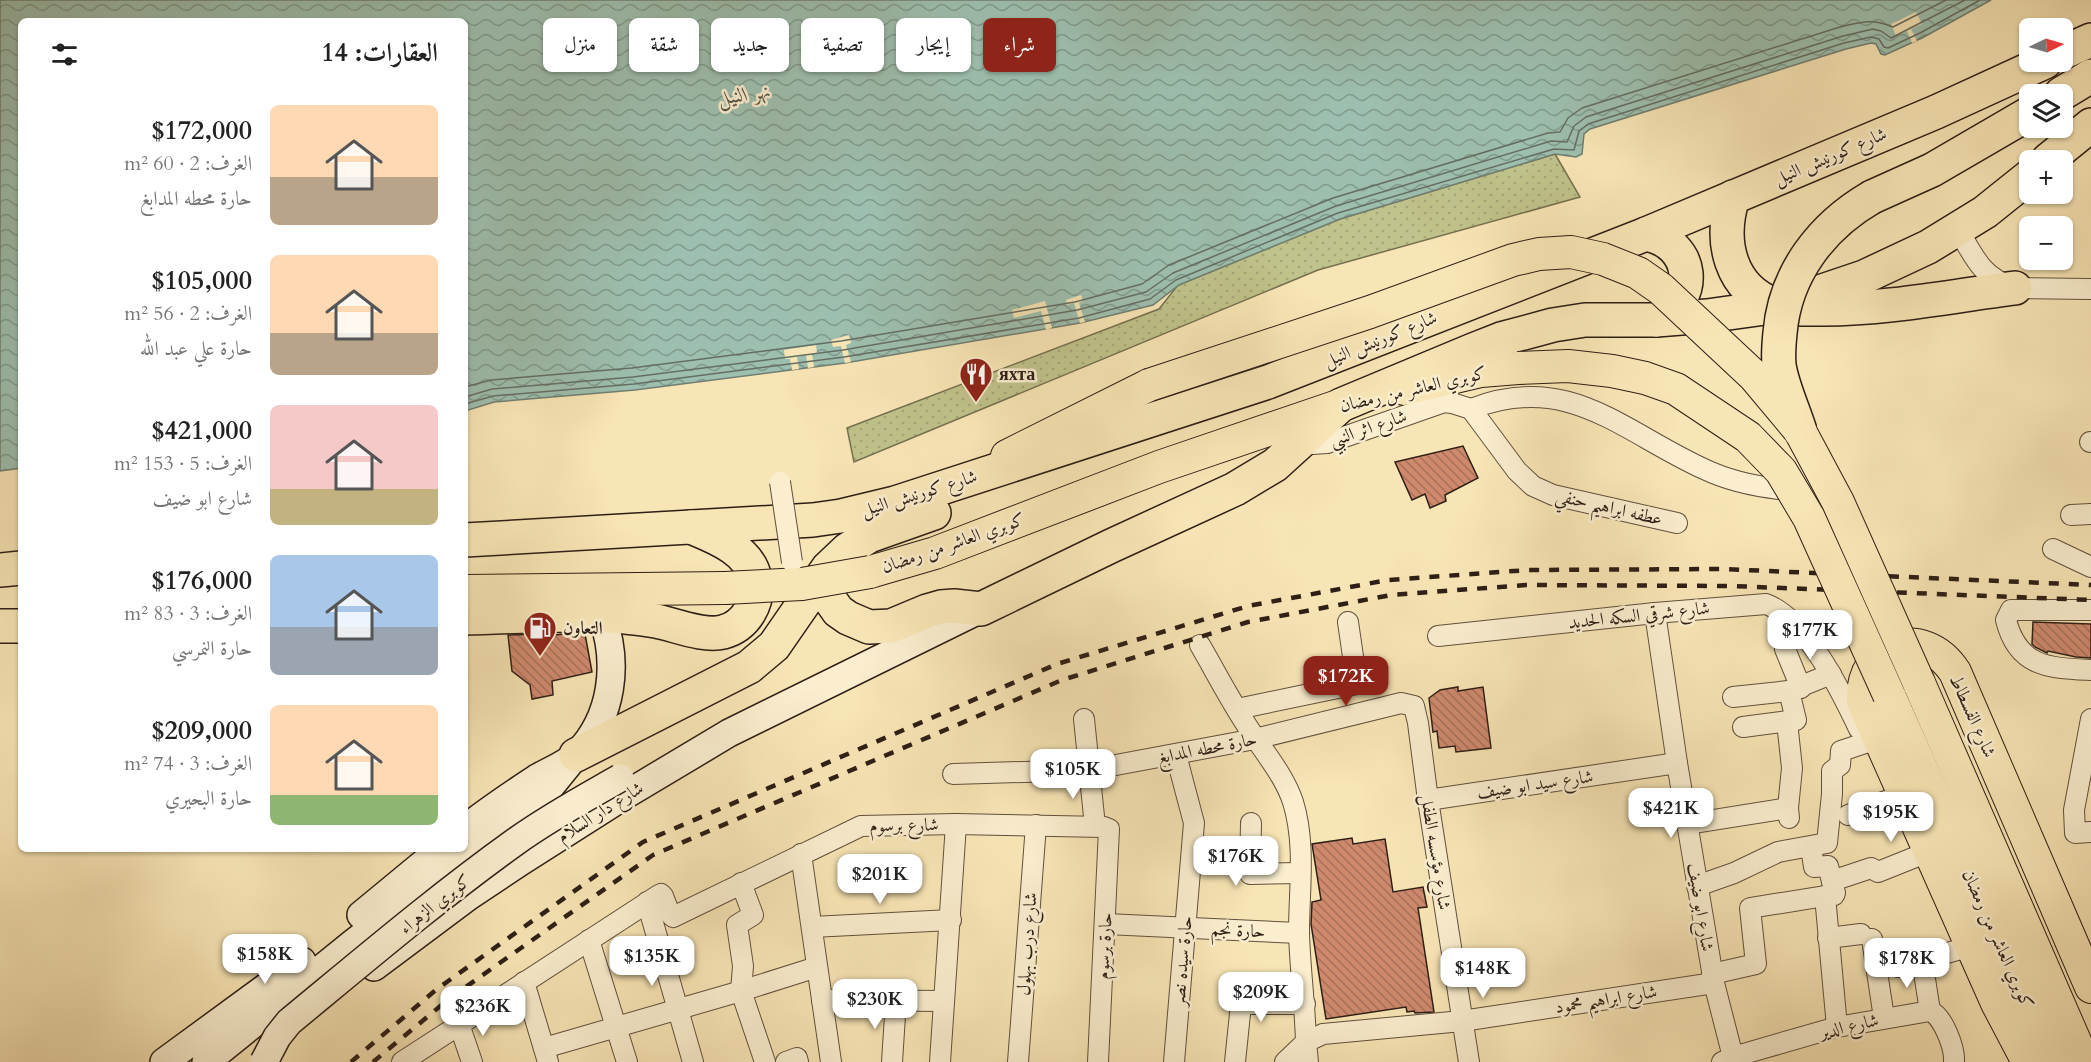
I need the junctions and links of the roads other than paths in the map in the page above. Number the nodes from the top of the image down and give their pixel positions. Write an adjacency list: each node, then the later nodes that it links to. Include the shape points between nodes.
1 (2091, 40): 2 (highway)
2 (2073, 48)
3 (2023, 72): 10 (highway, شارع كورنيش النيل)
4 (2091, 76): 5 (highway)
5 (2073, 87)
6 (2019, 119): 19 (highway, bridge, via 1932,170 1855,207 1812,248 1785,303 1779,344 1779,365)
7 (2091, 124): 8 (highway)
8 (2060, 150)
9 (2019, 185): 11 (highway)
10 (1733, 197): 12 (highway, شارع كورنيش النيل); 15 (highway, via 1726,226 1735,270 1755,294)
11 (1958, 229): 13 (street, via 1986,273); 15 (highway, via 1864,277)
12 (1646, 234): 16 (highway, via 1673,246 1686,273 1680,302); 21 (highway, شارع كورنيش النيل, via 1268,382)
13 (2015, 288): 14 (street); 15 (highway, via 1867,307)
14 (2091, 289)
15 (1778, 306): 16 (highway)
16 (1656, 320): 17 (highway, via 1585,320 1501,339)
17 (1341, 405): 20 (highway); 34 (main road, كوبري العاشر من رمضان, bridge, via 1159,466 935,553 836,580 764,587); 134 (main road, كوبري العاشر من رمضان, bridge, via 1481,371 1568,366 1645,378 1676,389 1748,437 1781,471 1809,518)
18 (1471, 409): 20 (street, شارع اثر النبي, via 1444,402 1327,443); 24 (street, via 1520,397 1568,400 1597,411 1704,469 1741,482); 27 (street, عطفه ابراهيم حنفي, via 1517,471 1533,486 1553,495)
19 (1800, 431): 23 (main road, كوبري العاشر من رمضان, bridge, via 1754,376 1661,290 1638,273 1604,259 1571,252 1513,260 1149,385); 135 (main road, كوبري العاشر من رمضان, bridge, via 1838,502)
20 (1298, 445): 35 (highway, via 1275,465 1235,489)
21 (1042, 454): 23 (highway, شارع كورنيش النيل); 33 (highway, via 1025,472 996,490 857,542)
22 (780, 482): 31 (street, bridge)
23 (953, 483): 28 (highway, شارع كورنيش النيل, via 841,516)
24 (1779, 489)
25 (2091, 514): 26 (street)
26 (2071, 515)
27 (1677, 523)
28 (689, 527): 29 (highway, شارع كورنيش النيل); 38 (highway, شارع كورنيش النيل, via 734,549 753,571 755,599 741,623 725,632 707,634 648,620)
29 (468, 540)
30 (2053, 549): 32 (street)
31 (792, 562)
32 (2091, 567)
33 (821, 579): 35 (highway, via 838,611 869,627 891,626 940,607); 57 (highway, via 774,646 749,667)
34 (468, 591)
35 (981, 609): 54 (main road, شارع دار السلام)
36 (2091, 610): 44 (street, via 2011,610 2006,620 2020,651 2039,663)
37 (1655, 613): 41 (street, شارع شرقي السكه الحديد); 45 (street, شارع شرقي السكه الحديد, via 1766,604 1781,611 1819,654); 59 (street, شارع ابو ضيف)
38 (602, 616): 39 (highway, شارع كورنيش النيل); 57 (main road, via 612,660 609,691 599,722)
39 (468, 618)
40 (1348, 622): 48 (street, via 1357,684)
41 (1438, 636)
42 (1200, 645): 48 (street)
43 (1785, 649): 46 (street)
44 (2091, 670)
45 (1831, 674): 46 (street); 56 (street, شارع شرقي السكه الحديد)
46 (1795, 690): 47 (street); 52 (street, via 1796,720)
47 (1733, 697)
48 (1237, 710): 55 (street)
49 (1416, 712): 55 (street, حارة محطه المدابغ, via 1414,706 1401,703); 63 (street, شارع مؤسسه الطفل)
50 (1084, 719): 60 (street, حارة برسوم)
51 (2091, 719): 71 (street, via 2074,810)
52 (1787, 722): 53 (street, via 1767,733); 67 (street, via 1792,768 1789,813)
53 (1743, 727)
54 (729, 733): 114 (main road, شارع دار السلام, via 469,896); 115 (main road, كوبري الزهراء, bridge, via 673,750 550,818 515,842 289,1022)
55 (1255, 739): 58 (street, حارة محطه المدابغ); 76 (street, via 1275,765 1292,801 1301,849)
56 (1865, 743): 62 (street, شارع شرقي السكه الحديد); 72 (street, via 1841,752 1840,765 1832,771 1827,843)
57 (576, 755): 69 (main road); 113 (main road, كوبري الزهراء, via 531,806)
58 (1176, 755): 60 (street, حارة محطه المدابغ); 84 (street, حارة سيده نصر, via 1194,822)
59 (1677, 763): 63 (street, شارع سيد ابو ضيف); 67 (street, شارع ابو ضيف)
60 (1089, 770): 61 (street, حارة محطه المدابغ); 70 (street, حارة برسوم)
61 (953, 774)
62 (1891, 799): 64 (street); 75 (street, شارع شرقي السكه الحديد)
63 (1428, 800): 104 (street, شارع مؤسسه الطفل)
64 (1848, 815)
65 (1251, 823): 76 (street, via 1250,874)
66 (956, 824): 68 (street, شارع برسوم); 74 (street, شارع برسوم, via 861,826); 81 (street)
67 (1688, 824): 78 (street, شارع ابو ضيف)
68 (1036, 825): 70 (street, شارع برسوم); 126 (street, شارع درب بهلول)
69 (468, 827)
70 (1102, 828): 82 (street, حارة برسوم)
71 (2083, 833)
72 (1811, 847): 78 (street, via 1778,852); 79 (street, via 1814,867 1828,866)
73 (437, 852): 112 (main road, via 333,938)
74 (801, 854): 77 (street, شارع برسوم); 83 (street)
75 (1918, 856): 79 (street, via 1878,872 1872,868); 88 (street, شارع شرقي السكه الحديد)
76 (1300, 873): 85 (street)
77 (741, 883): 80 (street, شارع برسوم, via 673,917); 95 (street, via 753,915 737,925 743,966)
78 (1697, 886): 92 (street, شارع ابو ضيف)
79 (1828, 889): 86 (street); 92 (street, شارع ابراهيم محمود, via 1749,908 1756,964)
80 (654, 898): 87 (street); 101 (street)
81 (951, 920): 83 (street); 98 (street)
82 (1106, 924): 84 (street, حارة نجم); 127 (street, حارة برسوم)
83 (812, 927): 90 (street)
84 (1184, 927): 85 (street, حارة نجم); 128 (street, حارة سيده نصر)
85 (1299, 933): 100 (street)
86 (1828, 938): 103 (street, via 1867,936); 107 (street)
87 (589, 940): 93 (street); 106 (street)
88 (1961, 949): 89 (street); 99 (street, شارع شرقي السكه الحديد, via 1974,979)
89 (1922, 960): 91 (street); 102 (street)
90 (818, 966): 95 (street); 96 (street)
91 (1898, 967)
92 (1713, 979): 104 (street, شارع ابراهيم محمود); 111 (street, شارع ابو ضيف)
93 (524, 982): 105 (street); 109 (street)
94 (2091, 987): 99 (main road, شارع الفسطاط, via 1955,672 1939,653 1915,644 1902,645 1885,652 1871,666 1864,683 1863,702)
95 (741, 991): 101 (street); 120 (street)
96 (822, 1000): 97 (street); 123 (street)
97 (896, 1000): 98 (street); 124 (street)
98 (944, 1001): 125 (street)
99 (1997, 1003): 133 (main road, شارع الفسطاط)
100 (1305, 1005): 108 (street); 129 (street, via 1241,1004)
101 (678, 1010): 106 (street); 119 (street)
102 (1930, 1011): 103 (street, شارع الدير); 110 (street, via 1940,1017)
103 (1884, 1018): 107 (street, شارع الدير)
104 (1462, 1021): 108 (street, شارع ابراهيم محمود, via 1323,1034); 132 (street, شارع مؤسسه الطفل)
105 (459, 1024): 116 (street); 117 (street)
106 (617, 1027): 109 (street); 118 (street)
107 (1837, 1027): 111 (street, شارع الدير)
108 (1306, 1042): 130 (street); 131 (street)
109 (546, 1055)
110 (1954, 1057)
111 (1728, 1059)
112 (164, 1062)
113 (206, 1062)
114 (249, 1062)
115 (264, 1062)
116 (402, 1062)
117 (472, 1062)
118 (627, 1062)
119 (693, 1062)
120 (765, 1062)
121 (786, 1062): 122 (street, via 797,1058)
122 (798, 1062)
123 (831, 1062)
124 (892, 1062)
125 (940, 1062)
126 (1018, 1062)
127 (1098, 1062)
128 (1174, 1062)
129 (1235, 1062)
130 (1285, 1062)
131 (1308, 1062)
132 (1469, 1062)
133 (2028, 1062)
134 (2052, 1062)
135 (2084, 1062)

